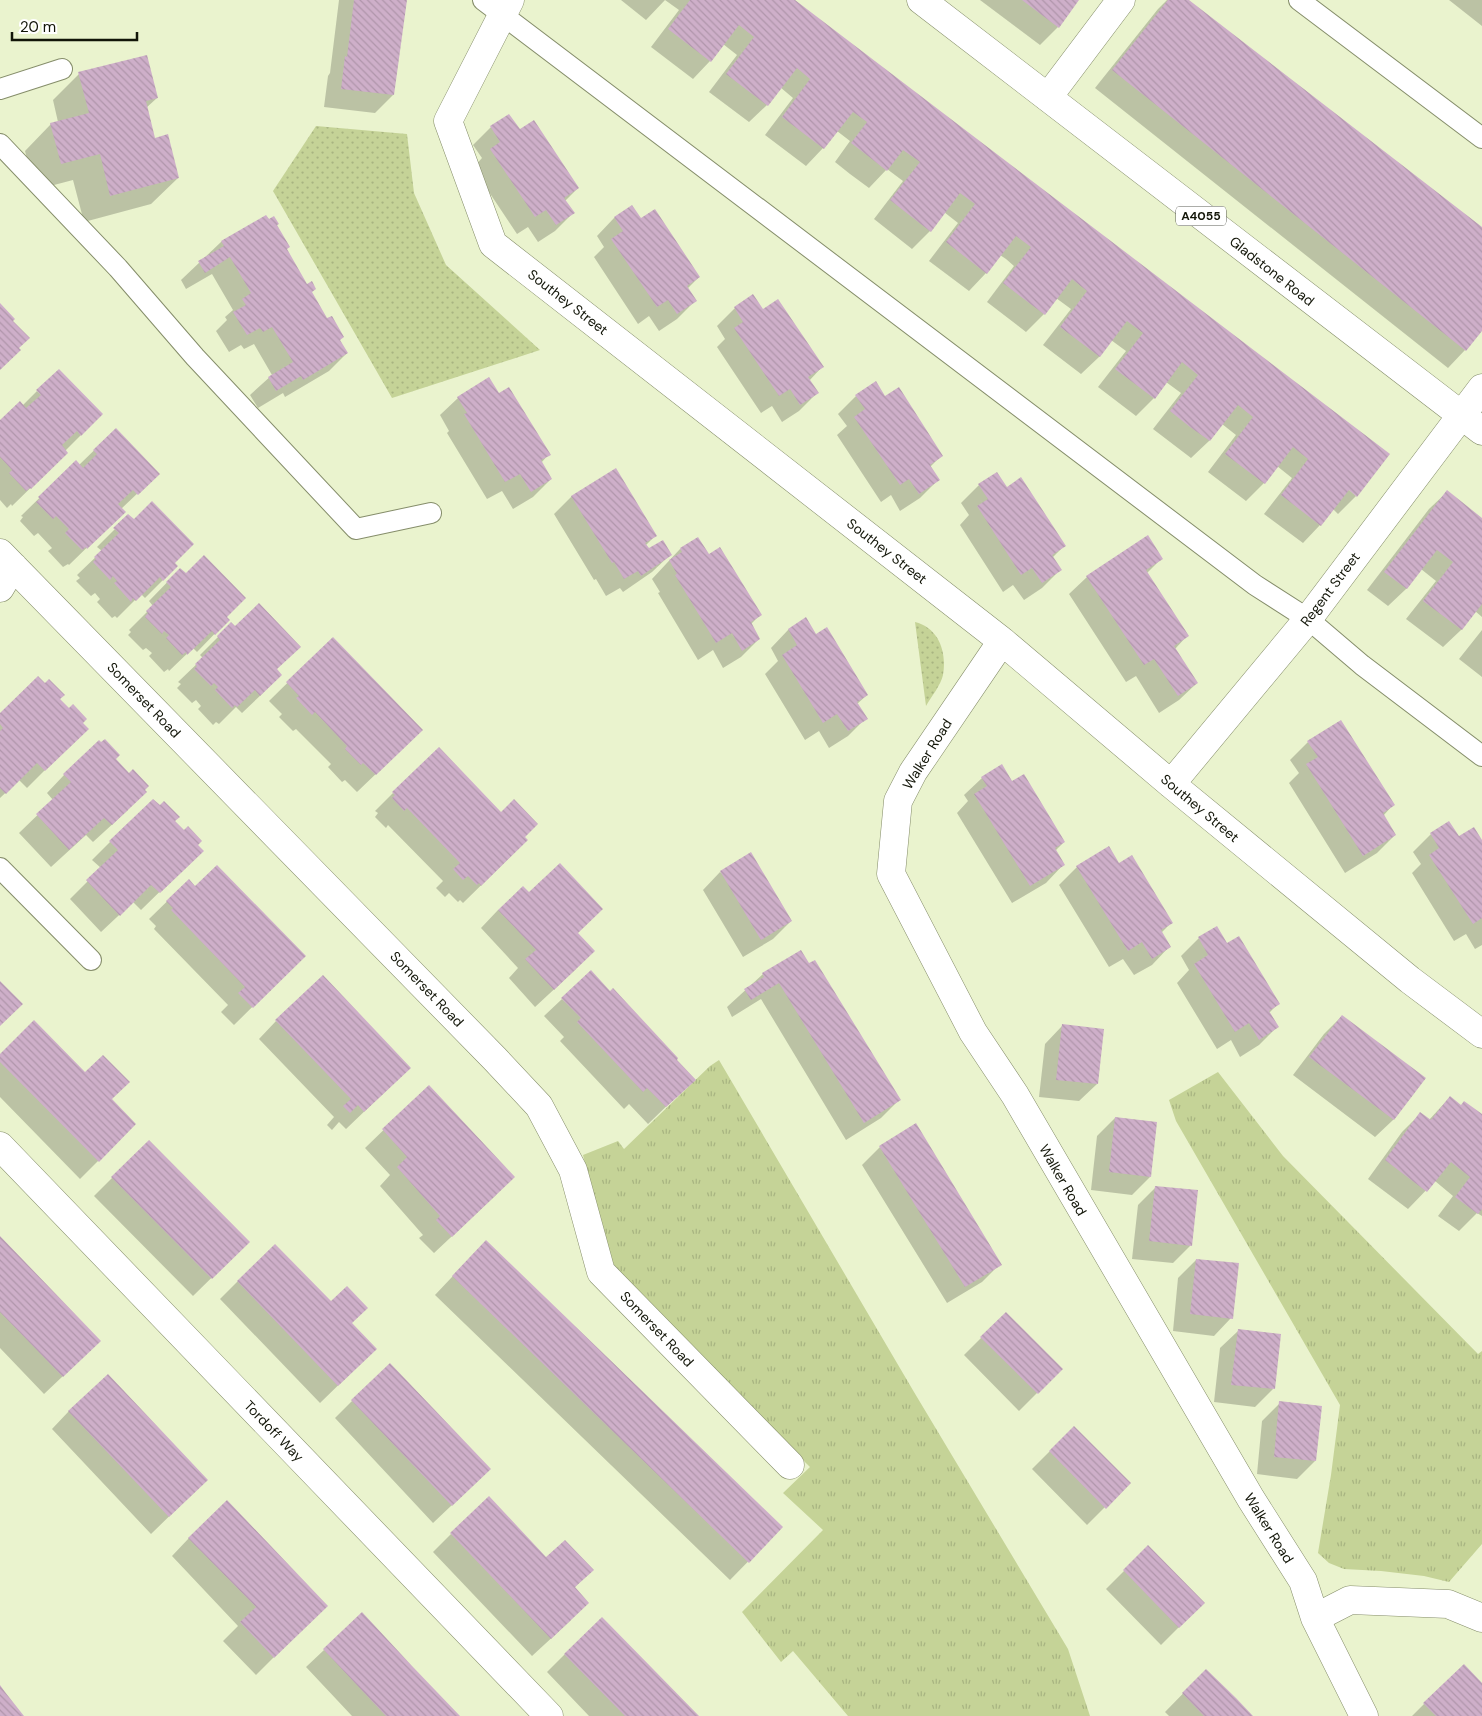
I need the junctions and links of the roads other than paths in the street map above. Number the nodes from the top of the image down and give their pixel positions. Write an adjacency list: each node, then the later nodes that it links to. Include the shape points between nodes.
1 (920, 0): 7 (street, Gladstone Road / A4055)
2 (1121, 0): 7 (street)
3 (1299, 0): 8 (lane)
4 (498, 5): 14 (lane, via 1255,585); 15 (street, Southey Street, via 448,122 493,244)
5 (62, 70): 6 (lane)
6 (0, 89)
7 (1048, 98): 11 (street, Gladstone Road / A4055)
8 (1482, 138)
9 (0, 144): 12 (lane, via 356,529)
10 (1482, 388): 11 (street, Regent Street)
11 (1471, 423): 14 (street, Regent Street)
12 (431, 513)
13 (4, 569): 22 (street, Somerset Road, via 488,1051 539,1106 573,1170 601,1272)
14 (1308, 619): 16 (lane, via 1362,665); 17 (street, Regent Street)
15 (1002, 641): 17 (street, Southey Street); 23 (street, Walker Road, via 913,772 898,801 891,874 973,1032 1015,1095 1250,1499 1302,1581)
16 (1482, 756)
17 (1171, 784): 20 (street, Southey Street, via 1410,980)
18 (0, 868): 19 (lane)
19 (91, 960)
20 (1482, 1034)
21 (0, 1146): 25 (street, Tordoff Way)
22 (790, 1465)
23 (1315, 1618): 24 (street, via 1350,1600 1448,1604); 26 (street, Walker Road)
24 (1482, 1618)
25 (548, 1716)
26 (1364, 1716)

